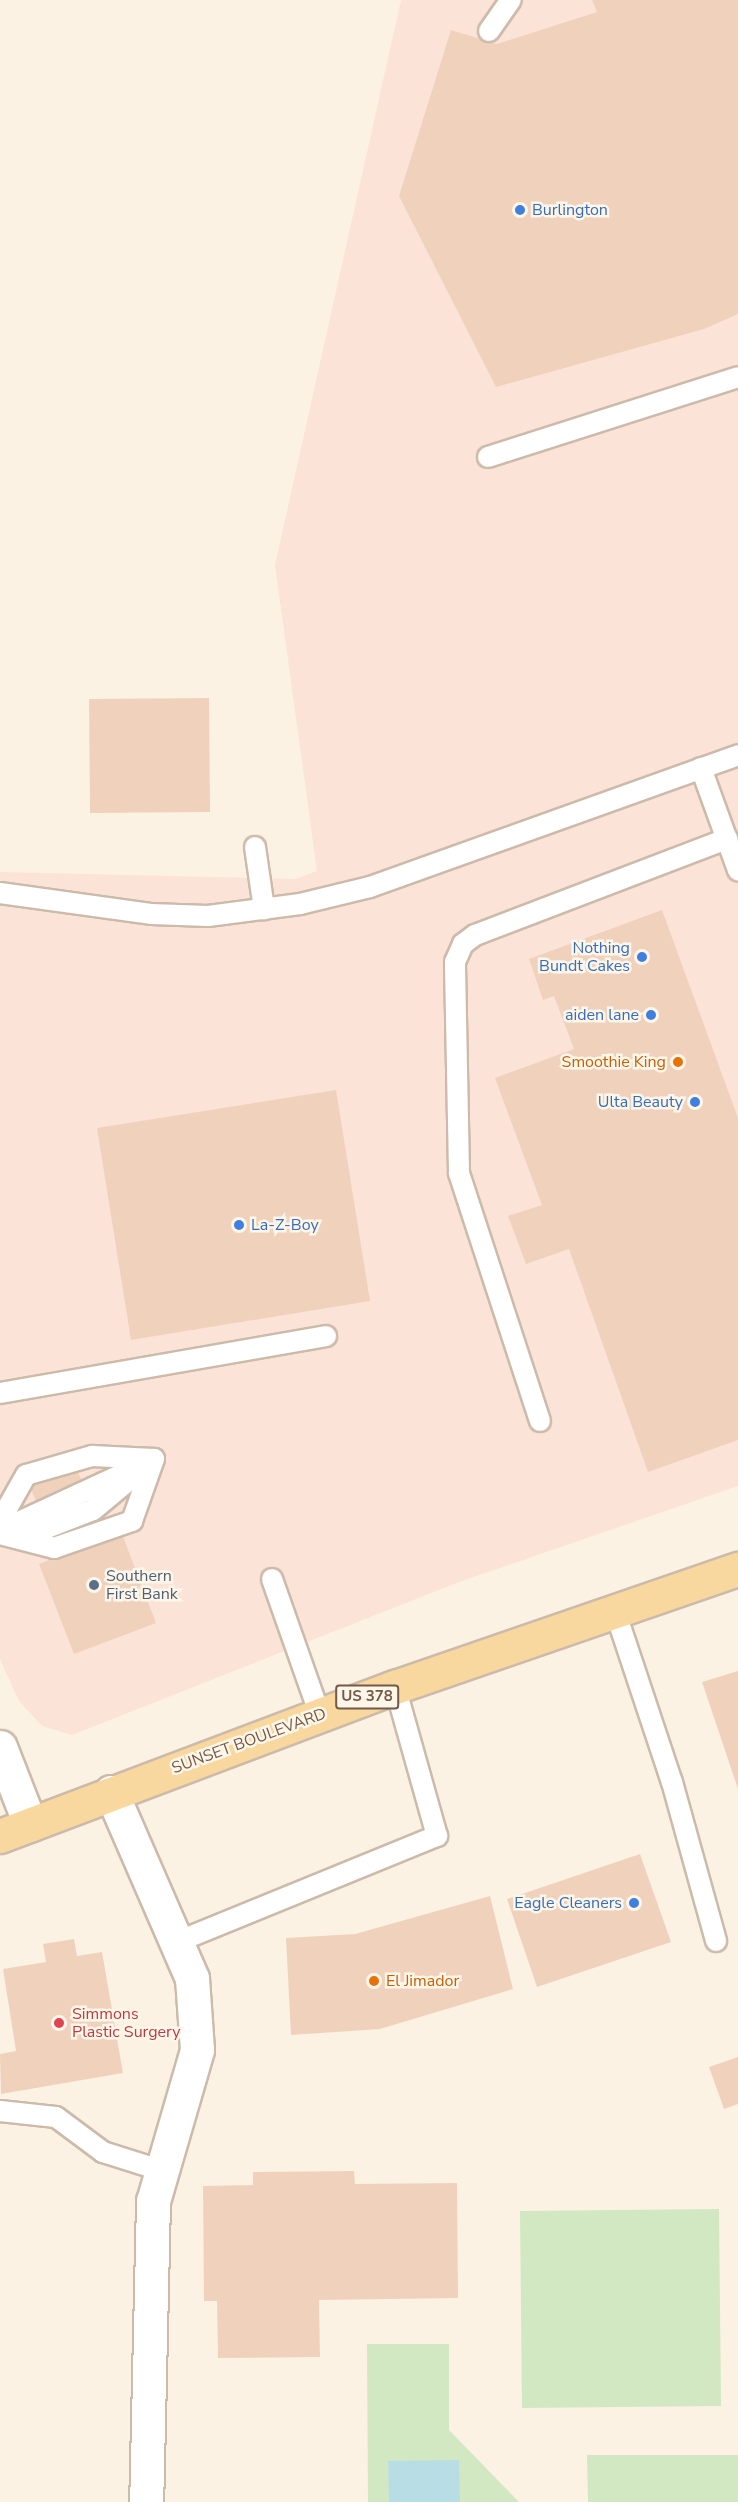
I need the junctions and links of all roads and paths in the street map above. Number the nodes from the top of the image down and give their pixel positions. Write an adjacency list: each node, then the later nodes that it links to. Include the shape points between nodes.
1 (511, 0): 2 (lane)
2 (489, 31)
3 (738, 377): 4 (lane)
4 (488, 457)
5 (738, 755): 6 (lane)
6 (701, 768): 7 (lane); 11 (lane, via 370,887)
7 (727, 839): 9 (lane); 14 (lane, via 475,935 463,944 455,962 459,1173)
8 (255, 847): 11 (lane)
9 (738, 870)
10 (0, 893): 11 (lane, via 152,914 208,916)
11 (264, 909)
12 (326, 1336): 13 (lane)
13 (0, 1393)
14 (540, 1420)
15 (154, 1460): 16 (lane, via 93,1456 26,1475); 17 (lane); 17 (lane, via 132,1521 54,1548)
16 (0, 1521)
17 (0, 1532)
18 (738, 1569): 20 (main road, SUNSET BOULEVARD / US 378)
19 (272, 1579): 22 (lane)
20 (615, 1611): 21 (main road, SUNSET BOULEVARD / US 378); 27 (lane, via 672,1782)
21 (395, 1687): 22 (main road, SUNSET BOULEVARD / US 378); 28 (lane, via 437,1836)
22 (320, 1714): 24 (main road, SUNSET BOULEVARD / US 378)
23 (0, 1747): 25 (street)
24 (111, 1792): 25 (main road, SUNSET BOULEVARD / US 378); 28 (street)
25 (30, 1824): 26 (main road, SUNSET BOULEVARD / US 378)
26 (0, 1836)
27 (716, 1941)
28 (177, 1942): 30 (street, via 192,1978 197,2050)
29 (0, 2111): 30 (lane, via 56,2117 103,2152)
30 (164, 2171): 31 (street, via 153,2201)
31 (146, 2502)

